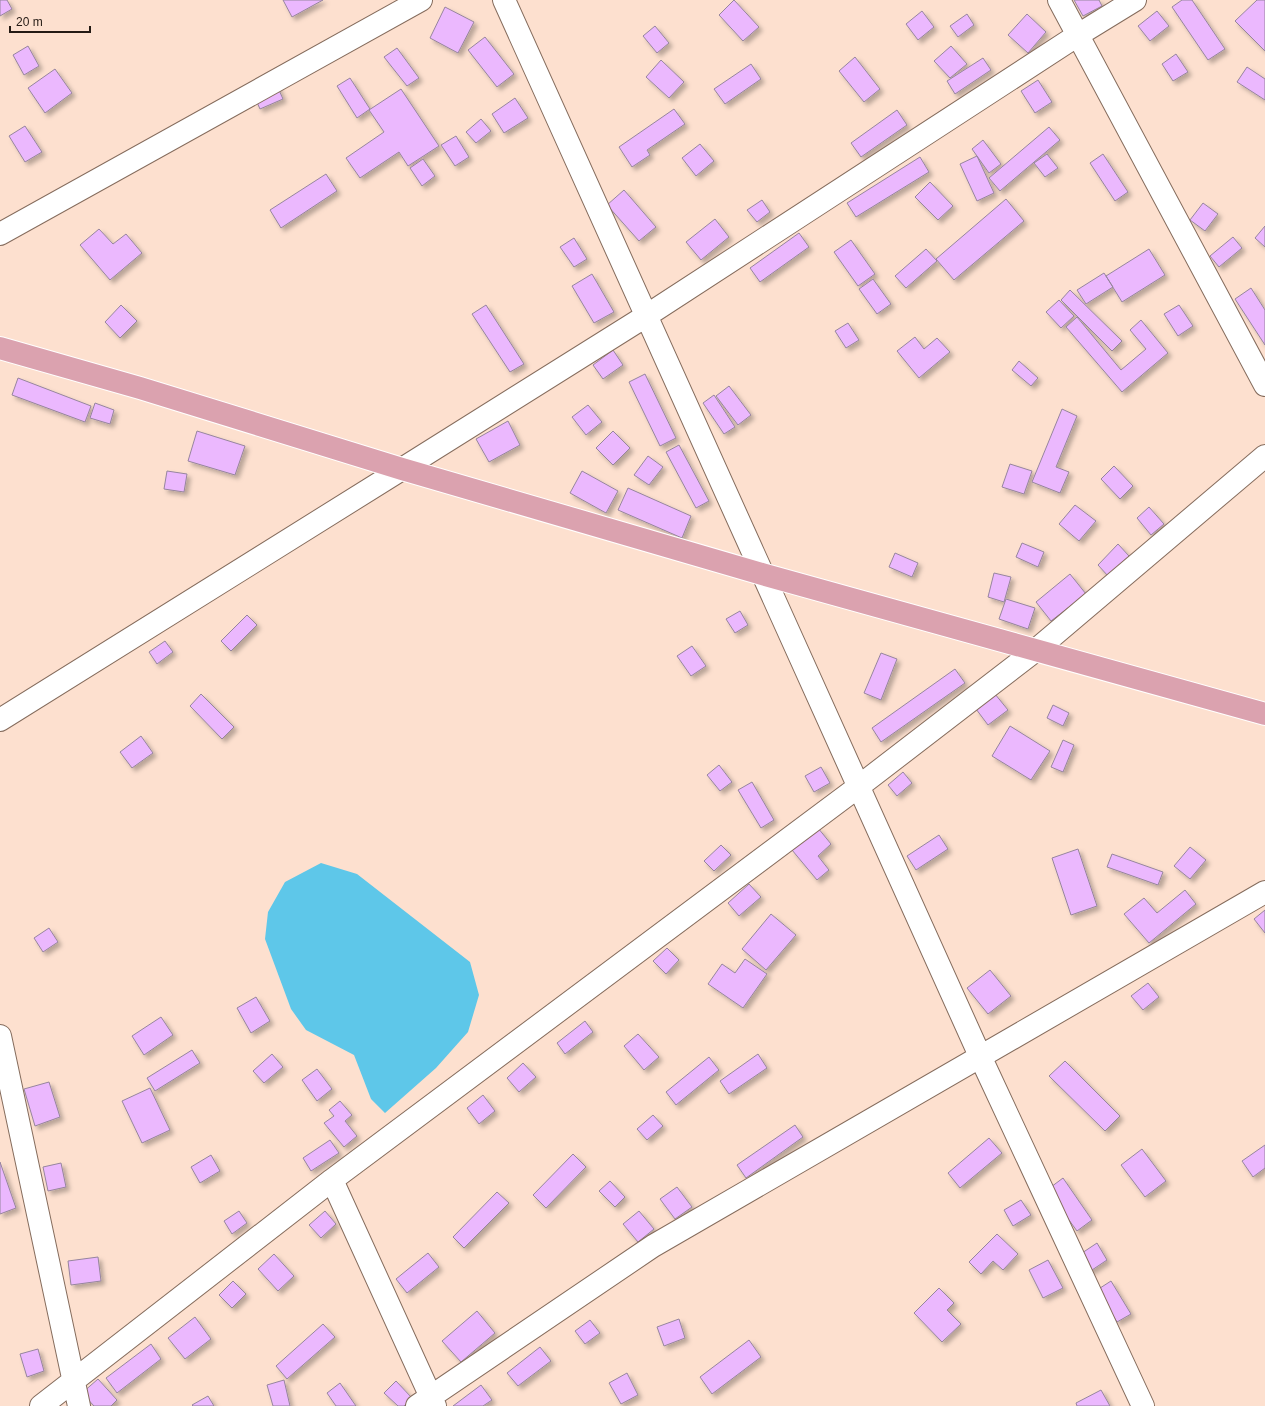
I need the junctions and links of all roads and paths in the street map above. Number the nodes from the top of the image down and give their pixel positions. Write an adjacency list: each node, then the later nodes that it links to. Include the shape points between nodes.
1 (422, 0): 6 (street)
2 (504, 0): 7 (street)
3 (1059, 0): 5 (street)
4 (1135, 0): 5 (street)
5 (1078, 35): 7 (street); 9 (street)
6 (0, 234)
7 (646, 316): 11 (street); 12 (street)
8 (0, 348): 11 (main road, via 140,388)
9 (1265, 386)
10 (1265, 456): 13 (street)
11 (402, 469): 12 (main road); 15 (street)
12 (762, 574): 13 (main road); 16 (street)
13 (1036, 650): 14 (main road); 16 (street)
14 (1265, 714)
15 (0, 720)
16 (858, 787): 19 (street); 20 (street)
17 (1265, 892): 19 (street)
18 (0, 1036): 21 (street)
19 (980, 1056): 22 (street, via 653,1246); 25 (street)
20 (332, 1180): 21 (street); 22 (street)
21 (74, 1381): 23 (street); 24 (street)
22 (428, 1403)
23 (41, 1406)
24 (79, 1406)
25 (1143, 1406)

